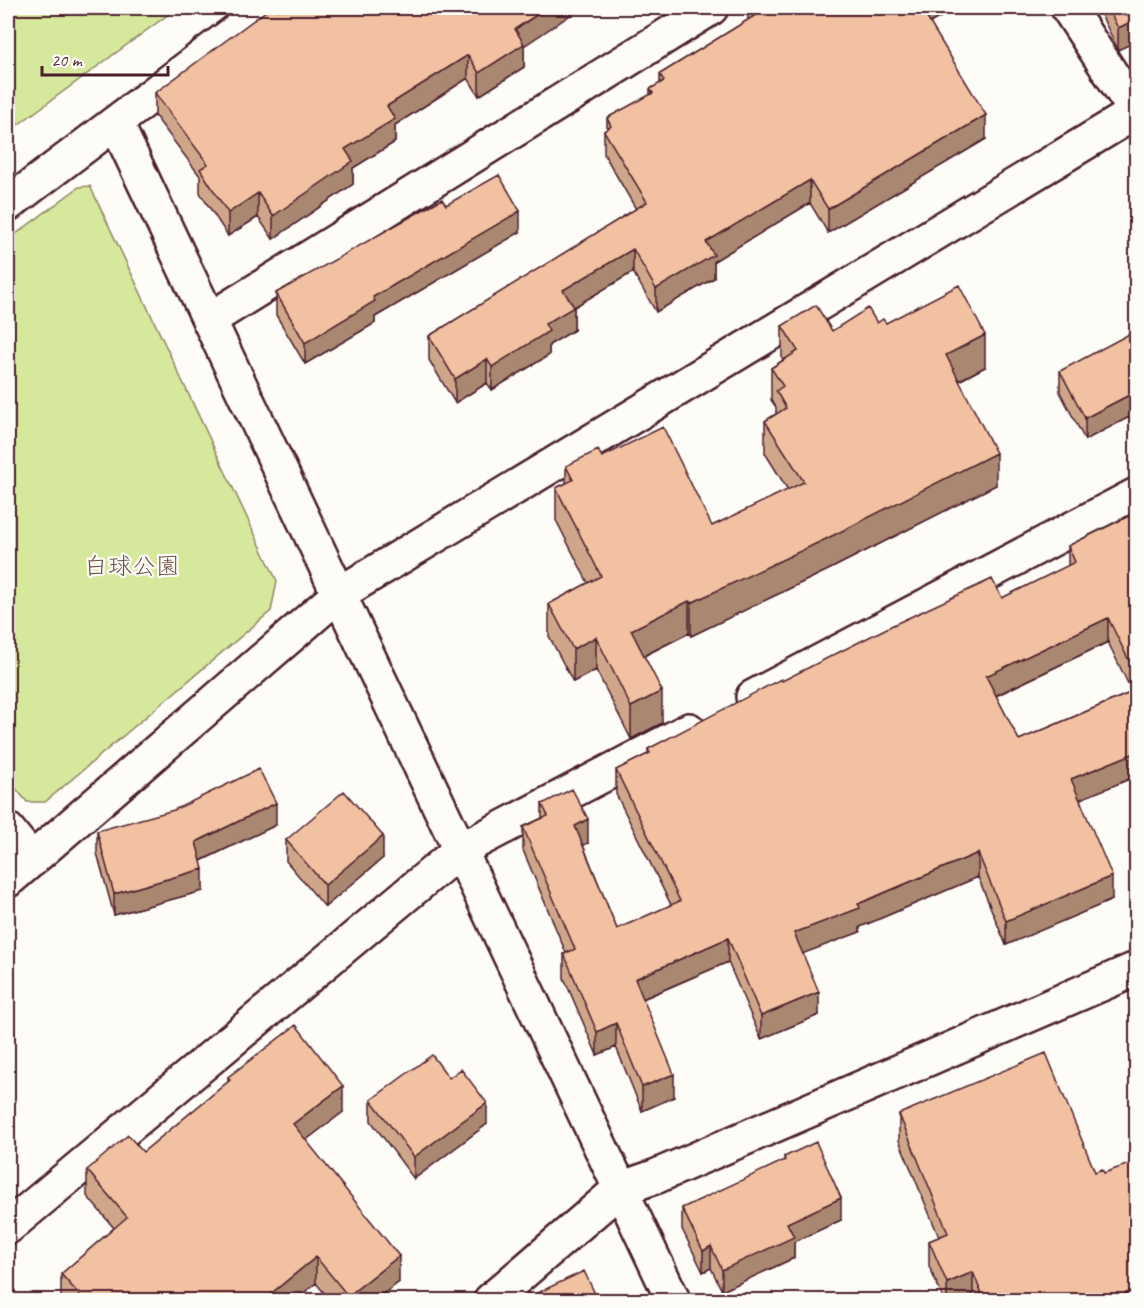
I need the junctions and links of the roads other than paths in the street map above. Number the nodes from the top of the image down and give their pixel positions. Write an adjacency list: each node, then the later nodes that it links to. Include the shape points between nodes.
1 (267, 8): 5 (street)
2 (711, 8): 7 (street)
3 (1068, 8): 4 (street)
4 (1136, 112): 9 (street)
5 (116, 123): 6 (street); 7 (street)
6 (8, 204)
7 (209, 320): 9 (street)
8 (1137, 495): 11 (street)
9 (339, 594): 11 (street); 12 (street)
10 (8, 830): 12 (street)
11 (460, 850): 15 (street); 16 (street)
12 (32, 860): 13 (street)
13 (8, 880)
14 (1137, 969): 15 (street)
15 (620, 1189): 17 (street); 18 (street)
16 (8, 1227)
17 (491, 1300)
18 (673, 1300)

